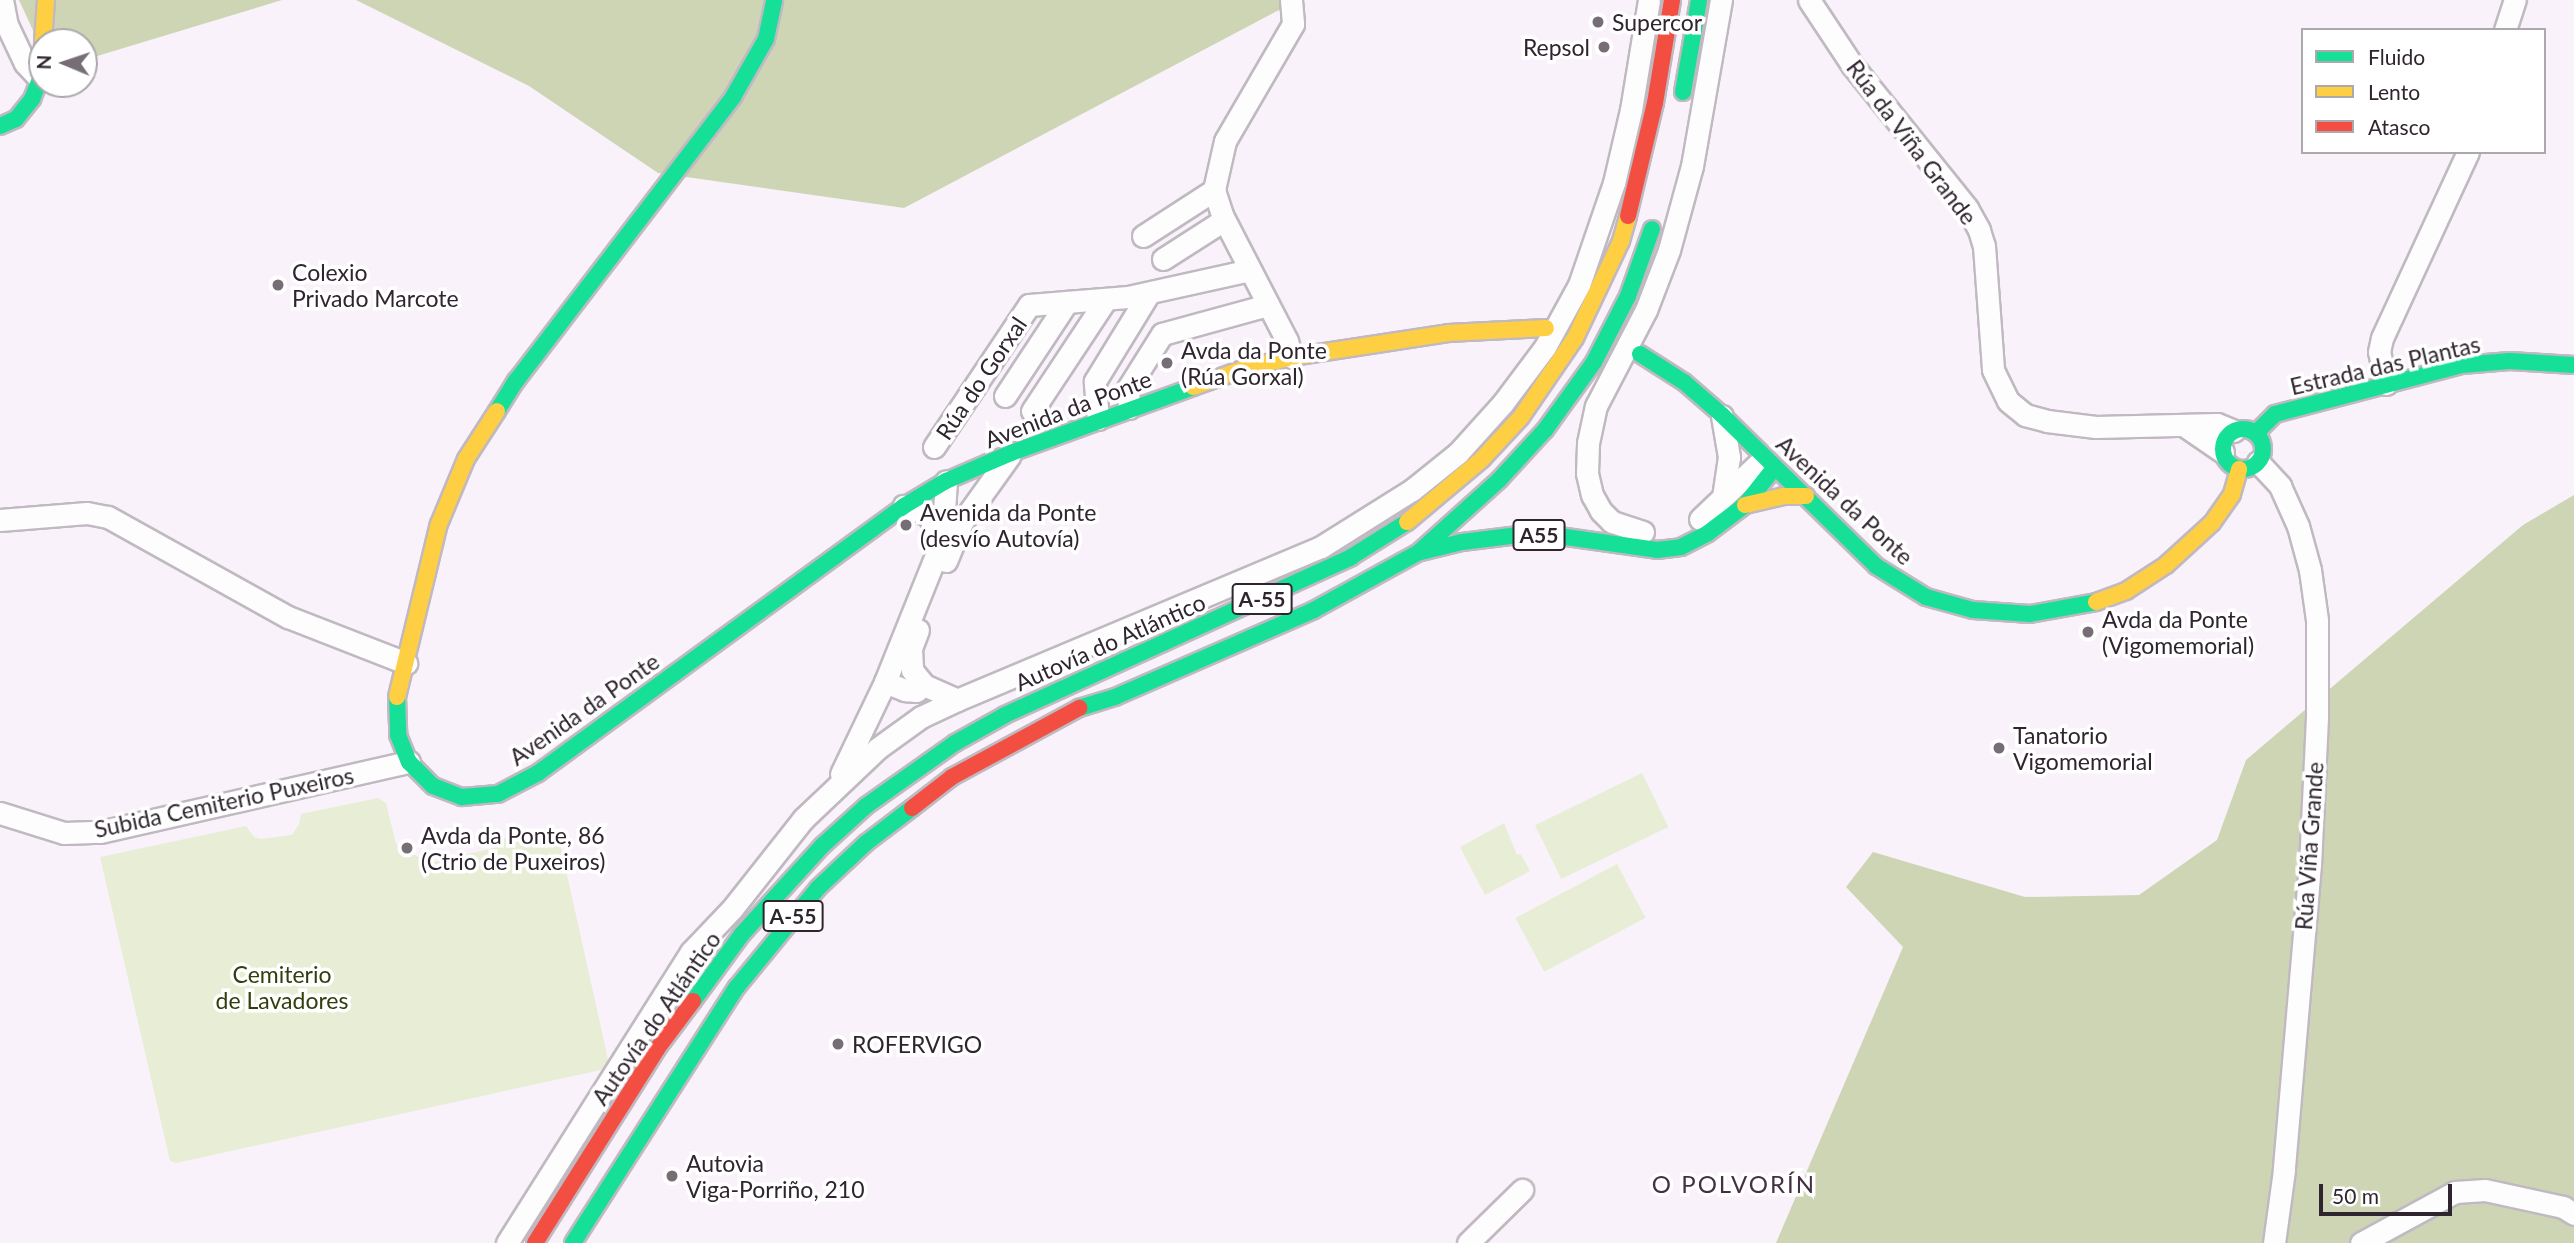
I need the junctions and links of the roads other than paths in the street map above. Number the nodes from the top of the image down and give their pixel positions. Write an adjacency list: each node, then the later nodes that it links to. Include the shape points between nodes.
1 (2, 0): 13 (street, via 7,25)
2 (46, 0): 11 (main road)
3 (774, 0): 61 (main road, Avenida da Ponte, via 766,39 733,97 516,381 466,459 439,524)
4 (1291, 0): 18 (street, via 1293,24 1225,141)
5 (1649, 0): 64 (street, via 1615,183 1579,285 1545,347 1458,453 1412,490 1321,547)
6 (1672, 0): 69 (main road, Autovía do Atlántico / A-55, via 1637,187 1605,278 1576,338 1547,382 1482,459 1403,525 1351,556 1004,715 907,775 866,806 784,885)
7 (1699, 0): 15 (main road)
8 (1721, 0): 36 (street, via 1692,166 1669,250 1646,310)
9 (1809, 0): 41 (street, Rúa da Viña Grande, via 1852,65 1967,208 1979,230 1993,370 2008,401 2025,415 2048,421 2096,427)
10 (2515, 0): 12 (street)
11 (44, 28)
12 (2506, 28)
13 (28, 66)
14 (30, 98): 16 (main road, via 16,119)
15 (1680, 108)
16 (0, 127)
17 (2467, 154): 34 (street, via 2382,338 2379,352)
18 (1214, 190): 20 (street); 21 (street)
19 (1658, 208): 60 (main road, Autovía do Atlántico / A-55, via 1628,296 1594,362 1545,430 1499,480)
20 (1224, 220): 22 (street); 23 (street)
21 (1143, 236)
22 (1163, 259)
23 (1250, 270): 24 (street, Rúa do Gorxal); 27 (street)
24 (1149, 293): 25 (street, Rúa do Gorxal); 40 (street, via 1095,381)
25 (1105, 299): 26 (street, Rúa do Gorxal); 38 (street)
26 (1067, 302): 35 (street, Rúa do Gorxal); 45 (street, Rúa do Gorxal, via 1029,305)
27 (1268, 305): 30 (street); 37 (street, via 1162,334 1128,388)
28 (1546, 328): 30 (main road, Avenida da Ponte, via 1448,333)
29 (1640, 354): 39 (main road, Avenida da Ponte, via 1684,382)
30 (1292, 357): 37 (main road, Avenida da Ponte)
31 (2546, 361): 32 (main road, Estrada das Plantas); 33 (street); 34 (main road, Estrada das Plantas, via 2462,365)
32 (2574, 365)
33 (2574, 376)
34 (2386, 384): 43 (main road, Estrada das Plantas, via 2275,414)
35 (1005, 396)
36 (1596, 406): 44 (main road); 52 (street, via 1587,473 1592,495 1612,522 1643,533 1680,530)
37 (1129, 408): 40 (main road, Avenida da Ponte)
38 (1032, 411)
39 (1722, 415): 48 (main road, Avenida da Ponte); 52 (street, via 1729,457)
40 (1098, 419): 47 (main road, Avenida da Ponte)
41 (2185, 426): 42 (street, Rúa da Viña Grande, via 2217,424); 46 (street)
42 (2234, 431): 43 (main road); 46 (main road)
43 (2256, 433): 49 (main road, via 2263,447)
44 (1571, 435)
45 (934, 447)
46 (2223, 452): 49 (main road, via 2226,459)
47 (1011, 453): 50 (main road, Avenida da Ponte); 57 (street)
48 (1770, 462): 51 (main road, Avenida da Ponte); 52 (street); 53 (main road, A55)
49 (2249, 466): 51 (main road, Avenida da Ponte, via 2212,523 2157,572 2086,607 2030,614 1951,606 1903,585 1876,566); 76 (street, Rúa Viña Grande, via 2280,486 2298,526 2310,570 2316,621 2317,717 2310,851)
50 (946, 481): 54 (main road, Avenida da Ponte); 57 (street, via 959,501); 58 (street)
51 (1806, 496): 53 (main road)
52 (1723, 497)
53 (1745, 505): 59 (main road, A55, via 1681,547 1657,550 1552,535)
54 (904, 506): 58 (street, via 928,515); 65 (main road, Avenida da Ponte, via 538,773 508,789 462,797 433,786)
55 (0, 520): 61 (street, via 87,513 108,517 288,617)
56 (1488, 520): 59 (main road)
57 (962, 522): 63 (street, via 911,648 912,670)
58 (942, 540): 62 (street)
59 (1462, 542): 60 (main road, A55)
60 (1419, 552): 74 (main road, Autovía do Atlántico / A-55, via 1314,610 1115,697 1074,710 1009,744 933,790 866,843 810,897 737,987)
61 (405, 663): 65 (main road, Avenida da Ponte, via 396,701 398,735)
62 (885, 682): 63 (street, via 916,691); 66 (street)
63 (923, 685): 64 (street)
64 (957, 700): 66 (street, via 921,717)
65 (409, 762): 67 (street, Subida Cemiterio Puxeiros, via 100,832 64,834)
66 (837, 785): 68 (street)
67 (0, 813)
68 (732, 909): 69 (main road, via 677,1002); 72 (street, via 691,952)
69 (657, 1049): 73 (main road, Autovía do Atlántico / A-55)
70 (1522, 1190): 75 (street)
71 (2574, 1214): 77 (street, via 2563,1207 2485,1190 2455,1192)
72 (507, 1243)
73 (535, 1243)
74 (573, 1243)
75 (1468, 1243)
76 (2274, 1243)
77 (2361, 1243)

